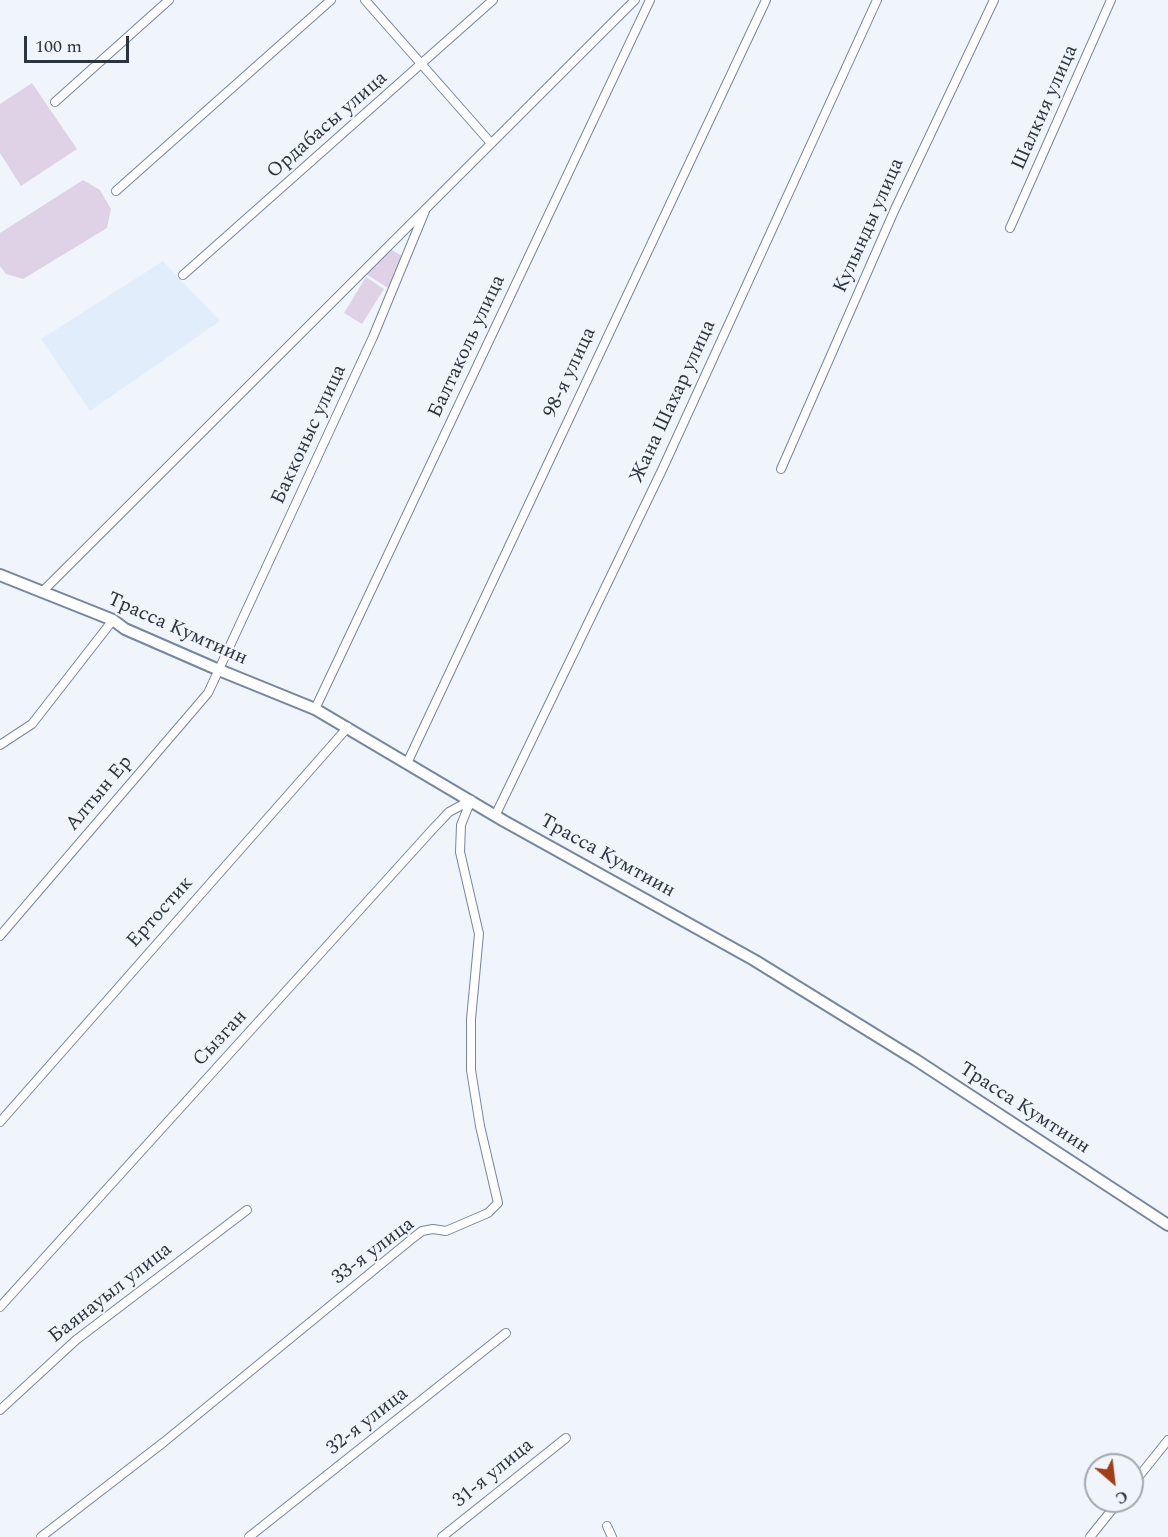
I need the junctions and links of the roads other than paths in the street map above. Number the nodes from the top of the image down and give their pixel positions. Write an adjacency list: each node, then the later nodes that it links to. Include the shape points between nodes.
1 (169, 0): 12 (street)
2 (331, 0): 14 (street)
3 (364, 0): 11 (street)
4 (493, 0): 11 (street, Ордабасы улица)
5 (635, 0): 13 (street)
6 (650, 0): 23 (street, Балтаколь улица)
7 (766, 0): 26 (street, 98-я улица)
8 (877, 0): 28 (street, Жана Шахар улица, via 662,470)
9 (994, 0): 18 (street, Кулынды улица, via 895,209)
10 (1112, 0): 16 (street, Шалкия улица)
11 (422, 65): 13 (street); 17 (street, Ордабасы улица)
12 (55, 102)
13 (490, 142): 15 (street)
14 (116, 191)
15 (425, 211): 20 (street); 22 (street, Бакконыс улица, via 374,338)
16 (1011, 228)
17 (183, 275)
18 (781, 469)
19 (0, 575): 20 (street, Трасса Кумтиин)
20 (43, 591): 21 (street, Трасса Кумтиин)
21 (113, 621): 22 (street, Трасса Кумтиин); 25 (street, via 32,724)
22 (219, 670): 23 (street, Трасса Кумтиин); 29 (street, Алтын Ер, via 208,693)
23 (315, 709): 24 (street, Трасса Кумтиин)
24 (348, 727): 26 (street, Трасса Кумтиин); 30 (street, Ертостик)
25 (0, 745)
26 (408, 761): 27 (street, Трасса Кумтиин)
27 (471, 800): 28 (street, Трасса Кумтиин); 33 (street, Сызган, via 449,812 432,830); 41 (street, 33-я улица, via 461,825 460,852 479,934 471,1070 498,1203 488,1213 446,1231 433,1229 413,1238 164,1442)
28 (495, 816): 32 (street, Трасса Кумтиин, via 764,966)
29 (0, 936)
30 (0, 1122)
31 (247, 1210): 35 (street, Баянауыл улица, via 76,1340)
32 (1168, 1225)
33 (0, 1307)
34 (506, 1333): 42 (street, 32-я улица)
35 (0, 1410)
36 (566, 1438): 43 (street, 31-я улица)
37 (1168, 1440): 38 (street)
38 (1144, 1470)
39 (1109, 1513): 45 (street)
40 (607, 1526): 44 (street)
41 (41, 1537)
42 (249, 1537)
43 (442, 1537)
44 (612, 1537)
45 (1090, 1537)

